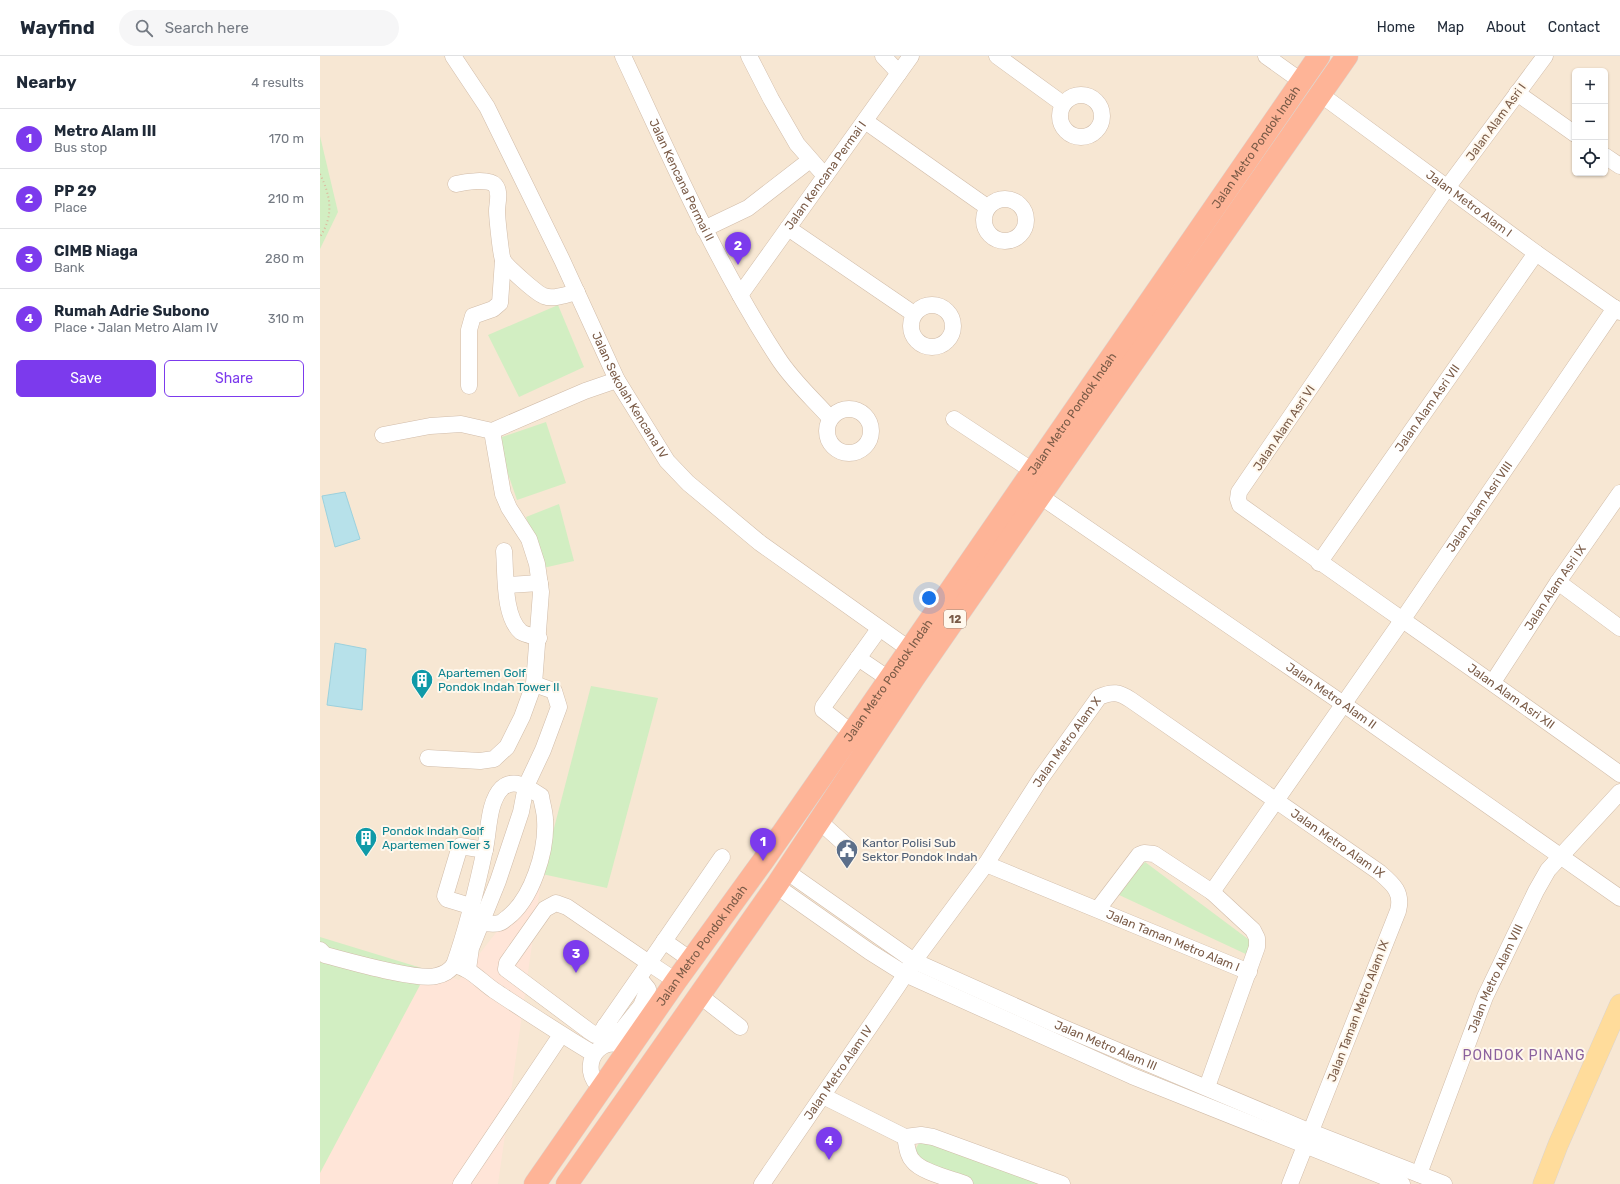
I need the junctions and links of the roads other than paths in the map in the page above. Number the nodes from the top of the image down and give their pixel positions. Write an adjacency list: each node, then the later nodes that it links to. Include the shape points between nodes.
1 (453, 56): 29 (street, Jalan Sekolah Kencana IV, via 486,107)
2 (622, 56): 26 (street, Jalan Kencana Permai II)
3 (749, 56): 19 (street, via 797,144)
4 (883, 56): 11 (street)
5 (911, 56): 11 (street, Jalan Kencana Permai I)
6 (997, 56): 15 (street)
7 (1266, 56): 12 (street)
8 (1319, 56): 12 (highway, Jalan Metro Pondok Indah / 12)
9 (1347, 56): 14 (highway, Jalan Metro Pondok Indah / 12)
10 (1545, 56): 13 (street, Jalan Alam Asri I)
11 (899, 73): 16 (street, Jalan Kencana Permai I)
12 (1301, 81): 39 (highway, Jalan Metro Pondok Indah / 12)
13 (1517, 93): 17 (street); 23 (street, Jalan Alam Asri I)
14 (1320, 94): 23 (street, Jalan Metro Alam I); 41 (highway, Jalan Metro Pondok Indah / 12)
15 (1064, 104)
16 (865, 121): 21 (street, Jalan Kencana Permai I); 24 (street)
17 (1572, 132)
18 (1608, 158): 20 (street)
19 (810, 160): 21 (street); 26 (street, via 748,208)
20 (1620, 166)
21 (826, 176): 25 (street, Jalan Kencana Permai I)
22 (456, 184): 28 (street, via 479,181 495,185 498,192 497,213)
23 (1447, 188): 27 (street, Jalan Metro Alam I); 43 (street, Jalan Alam Asri VI, via 1240,492 1240,505)
24 (987, 208)
25 (788, 228): 30 (street, Jalan Kencana Permai I); 32 (street)
26 (704, 229): 30 (street, Jalan Kencana Permai II)
27 (1536, 253): 31 (street, Jalan Metro Alam I); 43 (street, Jalan Alam Asri VII)
28 (503, 260): 29 (street, via 544,297 552,298); 34 (street, via 500,303 493,310 473,316 469,330)
29 (577, 292): 33 (street, Jalan Sekolah Kencana IV)
30 (740, 295): 35 (street, Jalan Kencana Permai II, via 779,360)
31 (1617, 310): 47 (street, Jalan Alam Asri VIII)
32 (914, 314)
33 (617, 380): 37 (street); 49 (street, Jalan Sekolah Kencana IV, via 667,461 688,483 760,543)
34 (469, 386)
35 (830, 418)
36 (954, 419): 39 (street)
37 (492, 431): 38 (street, via 461,424 430,426); 45 (street, via 503,494 529,539)
38 (383, 435)
39 (1033, 470): 51 (highway, Jalan Metro Pondok Indah / 12)
40 (1620, 493): 44 (street, Jalan Alam Asri IX)
41 (1040, 496): 56 (street, Jalan Metro Alam II); 63 (highway, Jalan Metro Pondok Indah / 12)
42 (504, 551): 46 (street)
43 (1319, 563): 47 (street, Jalan Alam Asri VI)
44 (1558, 582): 48 (street); 54 (street, Jalan Alam Asri IX)
45 (540, 583): 46 (street); 50 (street)
46 (507, 585): 50 (street, via 508,609 512,620 522,632)
47 (1402, 619): 54 (street, Jalan Alam Asri XII); 56 (street, Jalan Alam Asri VIII)
48 (1620, 628)
49 (879, 629): 51 (street, Jalan Sekolah Kencana IV); 52 (street)
50 (539, 638): 55 (street)
51 (909, 649): 53 (highway, Jalan Metro Pondok Indah / 12)
52 (858, 658): 53 (street); 57 (street, via 823,707 823,710)
53 (889, 680): 57 (highway, Jalan Metro Pondok Indah / 12)
54 (1493, 682): 59 (street, Jalan Alam Asri XII)
55 (534, 684): 58 (street, via 507,747 494,759 480,761); 60 (street, via 554,691 559,707)
56 (1342, 703): 62 (street); 67 (street, Jalan Metro Alam II)
57 (852, 733): 78 (highway, Jalan Metro Pondok Indah / 12)
58 (428, 758)
59 (1620, 774)
60 (526, 786): 65 (street, via 513,783 502,788 493,802); 75 (street, via 521,812); 75 (street, via 540,796 543,806 544,840 539,863 527,896 517,910 500,923)
61 (1620, 792): 67 (street, Jalan Metro Alam VIII)
62 (1275, 800): 68 (street, Jalan Metro Alam X, via 1131,700 1120,693 1110,692 1099,697 1041,778); 70 (street, Jalan Metro Alam IX, via 1379,872); 71 (street)
63 (819, 821): 64 (street); 69 (highway, Jalan Metro Pondok Indah / 12)
64 (850, 848)
65 (485, 850): 73 (street); 73 (street, via 460,846 445,896 447,899)
66 (722, 857): 76 (street)
67 (1560, 858): 72 (street, Jalan Metro Alam II); 96 (street, Jalan Metro Alam VIII, via 1548,870 1536,891 1488,991)
68 (986, 864): 74 (street, Jalan Taman Metro Alam I); 79 (street, Jalan Metro Alam X)
69 (781, 878): 79 (street, Jalan Metro Alam III); 83 (street, Jalan Metro Alam III, via 870,952); 85 (highway, Jalan Metro Pondok Indah / 12)
70 (1397, 891): 95 (street, Jalan Taman Metro Alam IX, via 1401,901 1398,911)
71 (1212, 892): 74 (street, Jalan Taman Metro Alam I, via 1154,854 1144,853 1139,855); 82 (street, Jalan Taman Metro Alam I, via 1253,930 1257,938 1257,947)
72 (1620, 898)
73 (470, 906): 81 (street)
74 (1098, 909): 82 (street, Jalan Taman Metro Alam I)
75 (481, 923): 81 (street)
76 (664, 941): 78 (street); 80 (street)
77 (320, 950): 81 (street, via 325,955 429,977)
78 (691, 960): 84 (highway, Jalan Metro Pondok Indah / 12)
79 (914, 960): 83 (street, Jalan Metro Alam IV); 91 (street, Jalan Metro Alam III, via 1057,1026)
80 (649, 963): 80 (street, via 568,907 556,904 545,910 507,963 506,969 595,1035 599,1035 605,1026 620,1031 641,1006 648,989 639,978); 84 (street)
81 (461, 967): 88 (street)
82 (1249, 972): 91 (street, Jalan Taman Metro Alam I)
83 (905, 974): 93 (street, Jalan Metro Alam IV); 95 (street, Jalan Metro Alam III, via 1132,1076)
84 (676, 981): 89 (highway, Jalan Metro Pondok Indah / 12)
85 (699, 995): 87 (street); 99 (highway, Jalan Metro Pondok Indah / 12)
86 (1620, 1004): 106 (main road)
87 (740, 1027)
88 (561, 1035): 90 (street); 97 (street)
89 (629, 1049): 90 (street, via 623,1044 606,1044); 92 (highway, Jalan Metro Pondok Indah / 12)
90 (594, 1054): 92 (street, via 590,1069 597,1085)
91 (1207, 1087): 95 (street, Jalan Metro Alam III)
92 (602, 1089): 98 (highway, Jalan Metro Pondok Indah / 12)
93 (823, 1096): 94 (street); 100 (street, Jalan Metro Alam IV)
94 (905, 1137): 101 (street, via 913,1162 927,1170); 102 (street, via 933,1137)
95 (1308, 1139): 96 (street, Jalan Metro Alam III); 103 (street); 104 (street, Jalan Metro Alam III)
96 (1419, 1174): 105 (street, Jalan Metro Alam III)
97 (461, 1184)
98 (535, 1184)
99 (567, 1184)
100 (762, 1184)
101 (966, 1184)
102 (1062, 1184)
103 (1290, 1184)
104 (1402, 1184)
105 (1444, 1184)
106 (1543, 1184)

